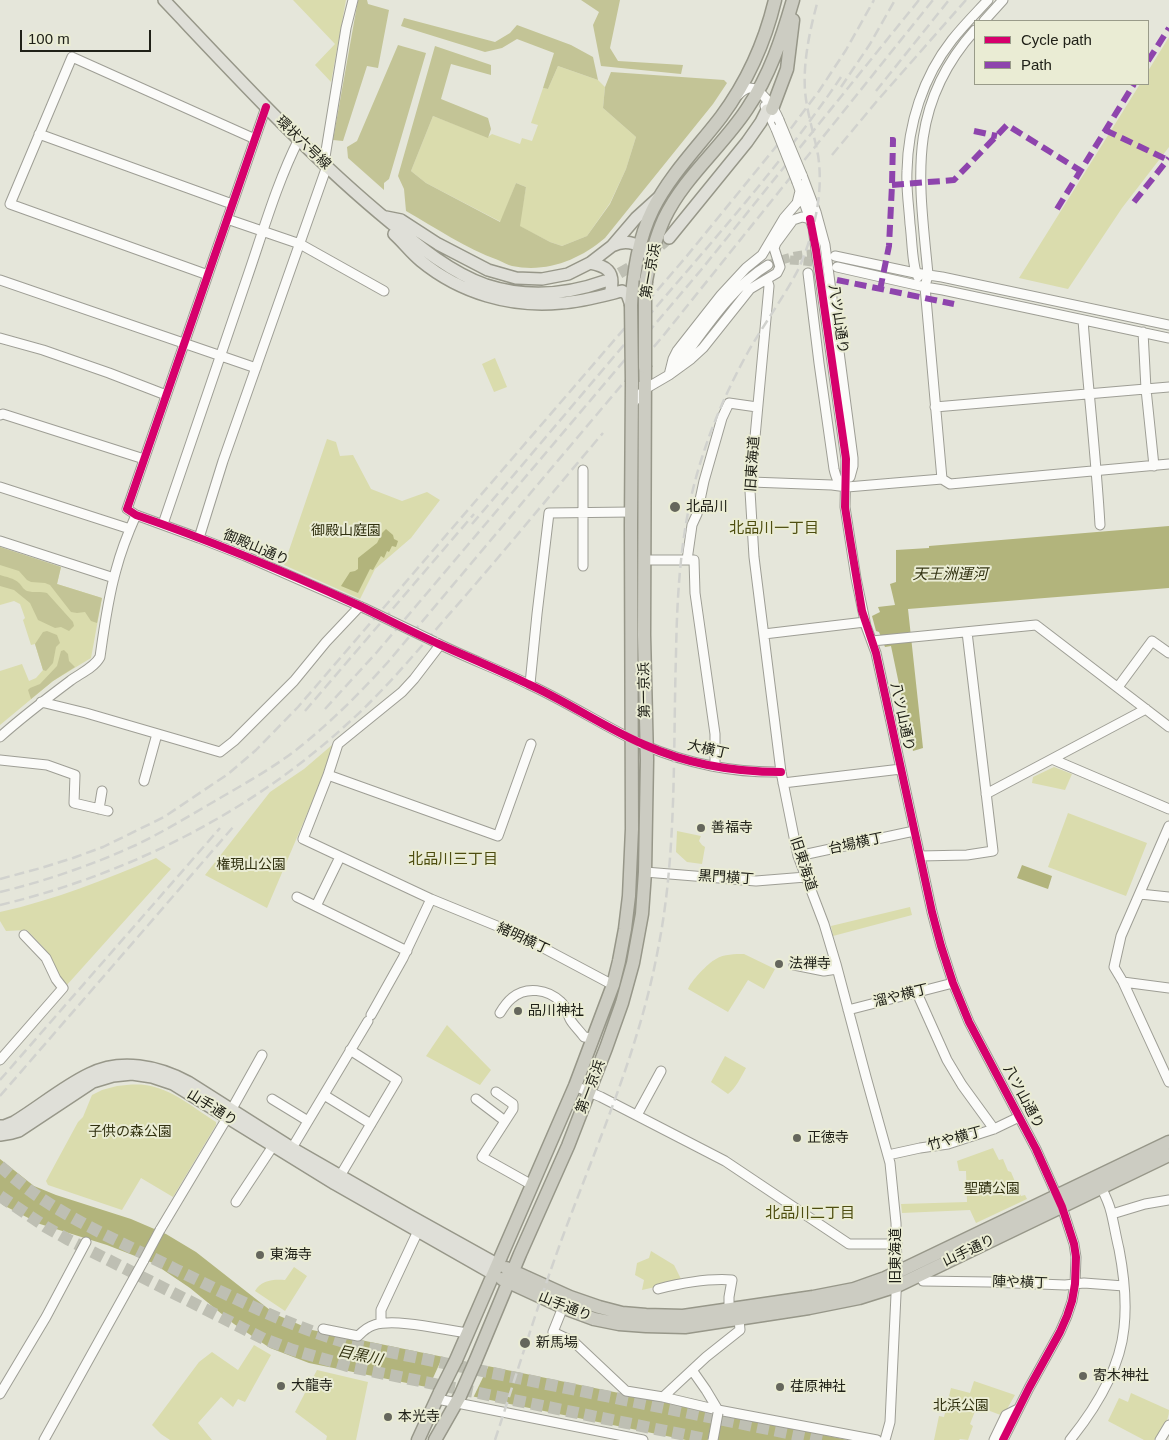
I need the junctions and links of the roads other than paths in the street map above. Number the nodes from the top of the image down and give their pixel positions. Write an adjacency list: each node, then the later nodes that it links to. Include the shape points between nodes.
1 (164, 0): 14 (main road, 環状六号線)
2 (353, 0): 19 (street)
3 (775, 0): 10 (highway, 第一京浜)
4 (794, 0): 8 (highway, 第一京浜); 15 (highway, via 791,40)
5 (988, 0): 40 (street, via 942,55 929,76 915,112 906,173)
6 (1003, 0): 7 (street)
7 (985, 20)
8 (785, 26): 10 (highway, via 765,62); 12 (highway, 第一京浜)
9 (974, 31): 41 (street, via 939,83 924,131 920,174)
10 (755, 60): 11 (highway, 第一京浜)
11 (749, 72): 12 (street); 13 (highway, 第一京浜)
12 (758, 91): 13 (street, via 748,88); 15 (street); 35 (highway, 第一京浜, via 747,110 672,205)
13 (733, 100): 22 (highway, 第一京浜)
14 (266, 107): 17 (street); 18 (main road, 環状六号線)
15 (772, 110): 20 (street, bridge); 20 (street, bridge, via 776,129); 28 (main road)
16 (39, 134): 17 (street, via 72,57); 23 (street); 42 (street, via 10,204)
17 (255, 139): 23 (street)
18 (299, 139): 19 (main road, 環状六号線); 27 (street)
19 (326, 164): 24 (main road, 環状六号線); 29 (street)
20 (799, 179): 21 (street, 八ツ山通り); 38 (street, 八ツ山通り, via 813,204 823,234)
21 (800, 191): 26 (street, 八ツ山通り); 32 (street, via 797,203)
22 (660, 197): 30 (main road); 31 (highway, 第一京浜)
23 (232, 204): 25 (street)
24 (384, 217): 36 (main road, via 401,220 468,260 509,276 528,279 558,276); 45 (main road, via 427,253 488,285 542,293); 48 (main road, via 393,233 421,261 480,294 509,302 541,304)
25 (227, 219): 27 (street); 42 (street)
26 (810, 219): 33 (street, via 798,218 786,227 774,248); 38 (street, 八ツ山通り)
27 (263, 231): 29 (street); 56 (street)
28 (669, 238)
29 (300, 244): 47 (street); 57 (street)
30 (612, 246): 31 (main road, via 624,242); 36 (main road)
31 (639, 247): 35 (main road); 49 (highway, 第一京浜)
32 (762, 255): 33 (street); 58 (street, via 721,295 689,334 673,359)
33 (776, 256): 44 (street, via 779,270)
34 (835, 256): 40 (street)
35 (650, 259): 60 (highway, 第一京浜, bridge, via 645,298)
36 (590, 264): 48 (main road, via 605,266 609,270 612,286)
37 (768, 265): 58 (street, via 742,284)
38 (826, 272): 46 (street); 76 (street, 八ツ山通り)
39 (808, 273): 76 (street, via 835,474)
40 (916, 273): 41 (street); 46 (street)
41 (928, 274): 46 (street); 51 (street)
42 (208, 276): 55 (street)
43 (0, 280): 55 (street)
44 (767, 280): 58 (street, via 750,290 703,348); 66 (street, 旧東海道)
45 (605, 282)
46 (925, 288): 50 (street); 65 (street)
47 (384, 291)
48 (607, 294): 49 (main road, via 624,292)
49 (631, 305): 64 (highway, 第一京浜, bridge)
50 (1083, 320): 52 (street); 62 (street)
51 (1169, 325)
52 (1143, 332): 54 (street); 61 (street)
53 (0, 338): 63 (street, via 43,350)
54 (1169, 338)
55 (184, 344): 56 (street); 63 (street)
56 (220, 356): 57 (street); 80 (street)
57 (256, 368): 83 (street)
58 (669, 376): 60 (street)
59 (1169, 387): 61 (street)
60 (645, 389): 64 (street); 85 (highway, 第一京浜)
61 (1146, 389): 62 (street); 70 (street)
62 (1088, 394): 65 (street); 72 (street)
63 (166, 395): 68 (street)
64 (632, 404): 78 (highway, 第一京浜)
65 (935, 407): 73 (street)
66 (757, 408): 74 (street, 旧東海道); 86 (street, via 729,403 722,418 692,525)
67 (0, 415): 68 (street)
68 (144, 459): 79 (street, via 127,509)
69 (1169, 464): 70 (street)
70 (1154, 466): 72 (street)
71 (583, 470): 77 (street)
72 (1097, 471): 73 (street, via 950,484); 81 (street)
73 (942, 479): 76 (street)
74 (751, 482): 76 (street); 92 (street, 旧東海道, via 754,557)
75 (0, 487): 82 (street)
76 (847, 487): 90 (street, 八ツ山通り, via 848,528)
77 (583, 512): 78 (street); 87 (street); 96 (street, via 549,513)
78 (631, 512): 103 (highway, 第一京浜)
79 (136, 515): 80 (street, 御殿山通り); 82 (street)
80 (163, 524): 83 (street, 御殿山通り)
81 (1100, 525)
82 (130, 529): 88 (street)
83 (199, 538): 89 (street, 御殿山通り)
84 (0, 541): 88 (street)
85 (645, 560): 86 (street); 105 (highway, 第一京浜)
86 (690, 560): 108 (street, via 715,734)
87 (583, 566)
88 (114, 578): 98 (street, via 100,658)
89 (362, 607): 94 (street, 御殿山通り, bridge); 101 (street, via 326,642 294,681 220,752)
90 (865, 622): 92 (street); 93 (street, 八ツ山通り)
91 (967, 632): 93 (street); 97 (street, via 1036,625); 115 (street)
92 (764, 634): 110 (street, 旧東海道)
93 (876, 640): 109 (street, 八ツ山通り)
94 (438, 643): 96 (street); 111 (street, via 402,692 338,744)
95 (1169, 653): 97 (street, via 1152,641)
96 (530, 684): 103 (street)
97 (1118, 687): 99 (street)
98 (41, 702): 101 (street); 102 (street)
99 (1146, 709): 100 (street); 106 (street)
100 (1169, 727)
101 (157, 734): 112 (street)
102 (0, 737)
103 (632, 739): 105 (street, 大横丁); 136 (highway, 第一京浜, via 629,896)
104 (531, 744): 111 (street, via 498,836)
105 (646, 746): 108 (street, 大横丁); 123 (highway, 第一京浜)
106 (1052, 759): 115 (street); 116 (street)
107 (0, 760): 114 (street, via 47,765 75,775 74,804 103,810)
108 (715, 766): 110 (street, 大横丁)
109 (901, 769): 113 (street); 118 (street, 八ツ山通り)
110 (781, 772): 113 (street, 旧東海道)
111 (328, 775): 120 (street, 緒明横丁, via 303,839)
112 (144, 781)
113 (783, 783): 121 (street, 旧東海道)
114 (102, 791)
115 (986, 794): 122 (street, via 994,851)
116 (1169, 810)
117 (1169, 826): 119 (street)
118 (914, 831): 121 (street, 台場横丁); 122 (street, 八ツ山通り)
119 (1164, 849): 125 (street)
120 (340, 856): 128 (street, 緒明横丁); 129 (street)
121 (798, 856): 124 (street, 旧東海道)
122 (920, 856): 135 (street, 八ツ山通り, via 934,920)
123 (645, 872): 124 (street, 黒門横丁, via 756,881); 149 (highway, 第一京浜, via 642,914 633,963 622,1004)
124 (806, 877): 133 (street, 旧東海道)
125 (1140, 894): 127 (street); 134 (street, via 1121,936 1114,967)
126 (297, 897): 129 (street)
127 (1169, 897)
128 (431, 899): 131 (street); 136 (street, 緒明横丁, via 519,936)
129 (316, 906): 131 (street)
130 (24, 935): 144 (street, via 46,958 63,988)
131 (407, 951): 142 (street)
132 (794, 965): 133 (street, via 824,971)
133 (837, 969): 139 (street, 旧東海道)
134 (1123, 982): 137 (street); 146 (street)
135 (953, 983): 138 (street, 溜や横丁); 155 (street, 八ツ山通り, via 973,1030)
136 (613, 985): 141 (highway, 第一京浜)
137 (1169, 988)
138 (918, 993): 139 (street, 溜や横丁); 160 (street, via 947,1060)
139 (848, 1010): 165 (street, 旧東海道)
140 (500, 1013): 141 (street, via 520,993 534,990 548,993 562,1002 570,1020 584,1037)
141 (593, 1038): 147 (highway, 第一京浜)
142 (350, 1050): 150 (street); 158 (street, via 397,1080)
143 (262, 1056): 153 (street)
144 (0, 1060)
145 (661, 1071): 154 (street)
146 (1169, 1082)
147 (575, 1086): 149 (street); 168 (highway, 第一京浜)
148 (496, 1092): 157 (street, via 513,1104)
149 (589, 1092): 154 (street); 180 (highway, 第一京浜)
150 (324, 1095): 156 (street); 158 (street)
151 (272, 1099): 156 (street)
152 (476, 1099): 157 (street)
153 (229, 1113): 159 (main road, 山手通り, via 177,1076 156,1068 122,1065 89,1073 14,1122); 161 (main road, 山手通り, via 173,1084 142,1074 122,1074 93,1082 18,1130); 163 (main road, 山手通り); 164 (main road, 山手通り); 199 (street, bridge)
154 (637, 1115): 176 (street, via 725,1161 849,1244)
155 (1019, 1117): 160 (street, 竹や横丁); 172 (street, 八ツ山通り)
156 (308, 1121): 164 (street)
157 (505, 1121): 168 (street, via 482,1157)
158 (371, 1124): 167 (street)
159 (0, 1126)
160 (994, 1128): 165 (street, 竹や横丁, via 948,1144)
161 (0, 1135)
162 (1169, 1142): 172 (highway, 山手通り)
163 (273, 1146): 171 (street); 174 (main road, 山手通り)
164 (292, 1148): 167 (main road, 山手通り)
165 (888, 1155): 176 (street, 旧東海道)
166 (1169, 1155): 169 (highway, 山手通り)
167 (340, 1176): 177 (main road, 山手通り)
168 (532, 1185): 177 (highway, 第一京浜)
169 (1101, 1187): 172 (highway, 山手通り); 173 (street)
170 (1169, 1200): 173 (street)
171 (236, 1202)
172 (1059, 1202): 178 (highway, 山手通り); 179 (highway, 山手通り); 181 (street, 八ツ山通り, via 1074,1244)
173 (1112, 1214): 183 (street)
174 (418, 1231): 177 (main road, 山手通り); 188 (street, via 381,1310)
175 (86, 1242): 192 (street)
176 (897, 1244): 178 (street, 旧東海道)
177 (495, 1269): 180 (highway, 山手通り); 190 (highway, 第一京浜)
178 (897, 1273): 182 (street, 旧東海道); 186 (highway, 山手通り, via 854,1289)
179 (920, 1274): 181 (street, 陣や横丁, via 923,1281); 182 (highway, 山手通り)
180 (511, 1277): 185 (highway, 山手通り); 186 (highway, 山手通り, via 622,1313 683,1316); 195 (highway, 第一京浜, bridge)
181 (1075, 1284): 183 (street, 陣や横丁); 196 (street, 八ツ山通り, via 1060,1332)
182 (896, 1286): 187 (highway, 山手通り, via 858,1298); 205 (street, 旧東海道, via 890,1422)
183 (1124, 1286): 208 (street, via 1124,1330 1119,1352 1092,1411)
184 (658, 1289): 186 (street, via 697,1281 732,1280)
185 (563, 1307): 187 (highway, 山手通り, via 594,1319 646,1326 685,1327); 194 (street, via 554,1332 574,1342 626,1391)
186 (729, 1309)
187 (739, 1319): 191 (street, via 740,1330)
188 (381, 1323): 189 (street, via 358,1336); 190 (street)
189 (324, 1329)
190 (468, 1333): 193 (highway, 第一京浜, bridge)
191 (692, 1370): 194 (street); 197 (street)
192 (0, 1394)
193 (439, 1395): 195 (street); 200 (highway, 第一京浜)
194 (663, 1397): 197 (street)
195 (459, 1399): 201 (highway, 第一京浜); 202 (street)
196 (1018, 1409): 206 (street, via 1006,1415); 207 (street, 八ツ山通り)
197 (718, 1411): 203 (street, bridge); 204 (street)
198 (1168, 1430): 209 (street)
199 (44, 1440)
200 (418, 1440)
201 (435, 1440)
202 (642, 1440)
203 (713, 1440)
204 (877, 1440)
205 (885, 1440)
206 (994, 1440)
207 (1003, 1440)
208 (1070, 1440)
209 (1160, 1440)

